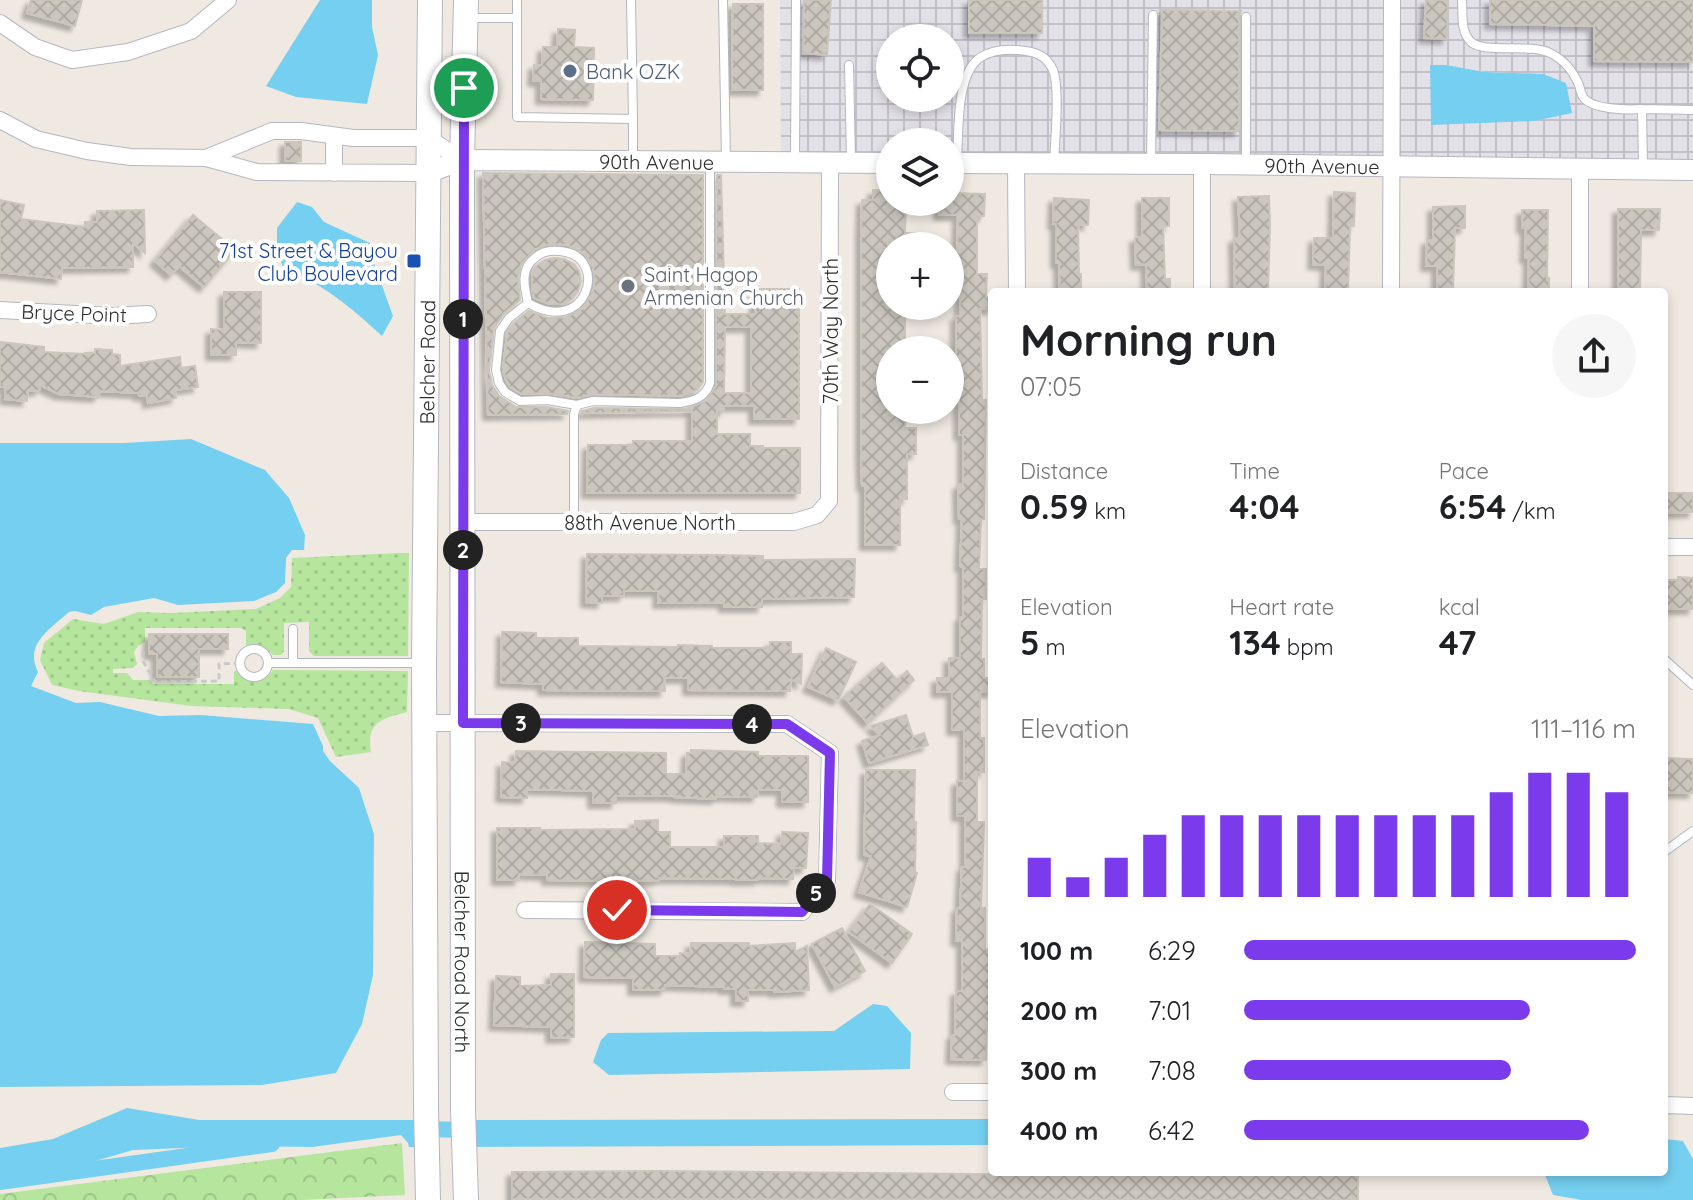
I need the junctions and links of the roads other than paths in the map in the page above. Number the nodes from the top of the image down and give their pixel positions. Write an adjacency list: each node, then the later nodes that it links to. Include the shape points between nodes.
1 (228, 0): 13 (street, via 191,31 128,52 72,60 35,47)
2 (430, 0): 21 (main road, Belcher Road)
3 (517, 0): 12 (lane)
4 (631, 0): 17 (lane)
5 (723, 0): 25 (lane)
6 (796, 0): 26 (lane)
7 (1392, 0): 35 (street)
8 (1462, 0): 15 (lane, via 1464,29 1475,45 1550,53 1573,71 1584,99 1594,105)
9 (466, 9): 12 (lane); 23 (main road, Belcher Road)
10 (1153, 15): 32 (lane)
11 (1246, 17): 34 (lane)
12 (517, 18): 17 (lane, via 517,117)
13 (0, 23)
14 (849, 65): 27 (lane)
15 (1642, 109): 16 (lane); 37 (lane)
16 (1693, 110)
17 (633, 119): 24 (lane)
18 (0, 120): 22 (street, via 36,139 87,151)
19 (957, 128): 31 (lane, via 961,93 979,57 997,50 1031,51 1045,57 1054,71)
20 (334, 136): 21 (street); 22 (street, via 272,131); 39 (street)
21 (428, 138): 23 (street); 40 (main road, Belcher Road)
22 (206, 158): 39 (street, via 257,172)
23 (462, 160): 24 (street, 90th Avenue); 40 (street, 90th Avenue); 50 (main road, Belcher Road)
24 (633, 161): 25 (street, 90th Avenue)
25 (718, 162): 26 (street, 90th Avenue); 48 (lane, via 707,393 680,403)
26 (795, 162): 27 (street, 90th Avenue)
27 (841, 162): 28 (street, 90th Avenue); 49 (street, 70th Way North)
28 (876, 163)
29 (964, 163): 30 (street, 90th Avenue)
30 (1016, 164): 31 (street, 90th Avenue); 41 (street)
31 (1054, 164): 32 (street, 90th Avenue)
32 (1151, 164): 33 (street, 90th Avenue)
33 (1202, 164): 34 (street, 90th Avenue); 42 (street)
34 (1246, 164): 35 (street, 90th Avenue)
35 (1391, 167): 36 (street, 90th Avenue); 43 (street)
36 (1580, 168): 37 (street, 90th Avenue); 44 (street)
37 (1643, 169): 38 (street, 90th Avenue)
38 (1693, 170)
39 (334, 173): 40 (street)
40 (427, 173): 57 (main road, Belcher Road)
41 (1017, 288)
42 (1202, 288)
43 (1391, 288)
44 (1580, 288)
45 (528, 303): 45 (lane, via 524,278 533,258 559,250 584,262 585,292 574,308 550,311); 48 (lane, via 500,331 499,383 520,401)
46 (0, 310): 47 (street, Bryce Point)
47 (148, 314)
48 (577, 405): 51 (lane)
49 (829, 501): 51 (street, 88th Avenue North, via 817,515 794,522)
50 (463, 522): 51 (street, 88th Avenue North); 61 (main road, Belcher Road)
51 (574, 522)
52 (1668, 547): 53 (street)
53 (1693, 547)
54 (293, 629): 56 (lane)
55 (268, 663): 55 (lane, via 263,652 254,650 243,655 241,663 252,677 265,672); 56 (lane)
56 (293, 663): 57 (lane)
57 (424, 663): 60 (main road, Belcher Road)
58 (1668, 663): 59 (lane)
59 (1693, 685)
60 (424, 723): 61 (street); 69 (main road, Belcher Road North)
61 (463, 723): 64 (street, via 787,724 830,753 827,880 802,912); 70 (main road, Belcher Road North)
62 (1693, 831): 63 (lane)
63 (1668, 849)
64 (525, 910)
65 (953, 1092): 66 (street)
66 (988, 1092)
67 (1668, 1105): 68 (street)
68 (1693, 1106)
69 (428, 1200)
70 (466, 1200)

